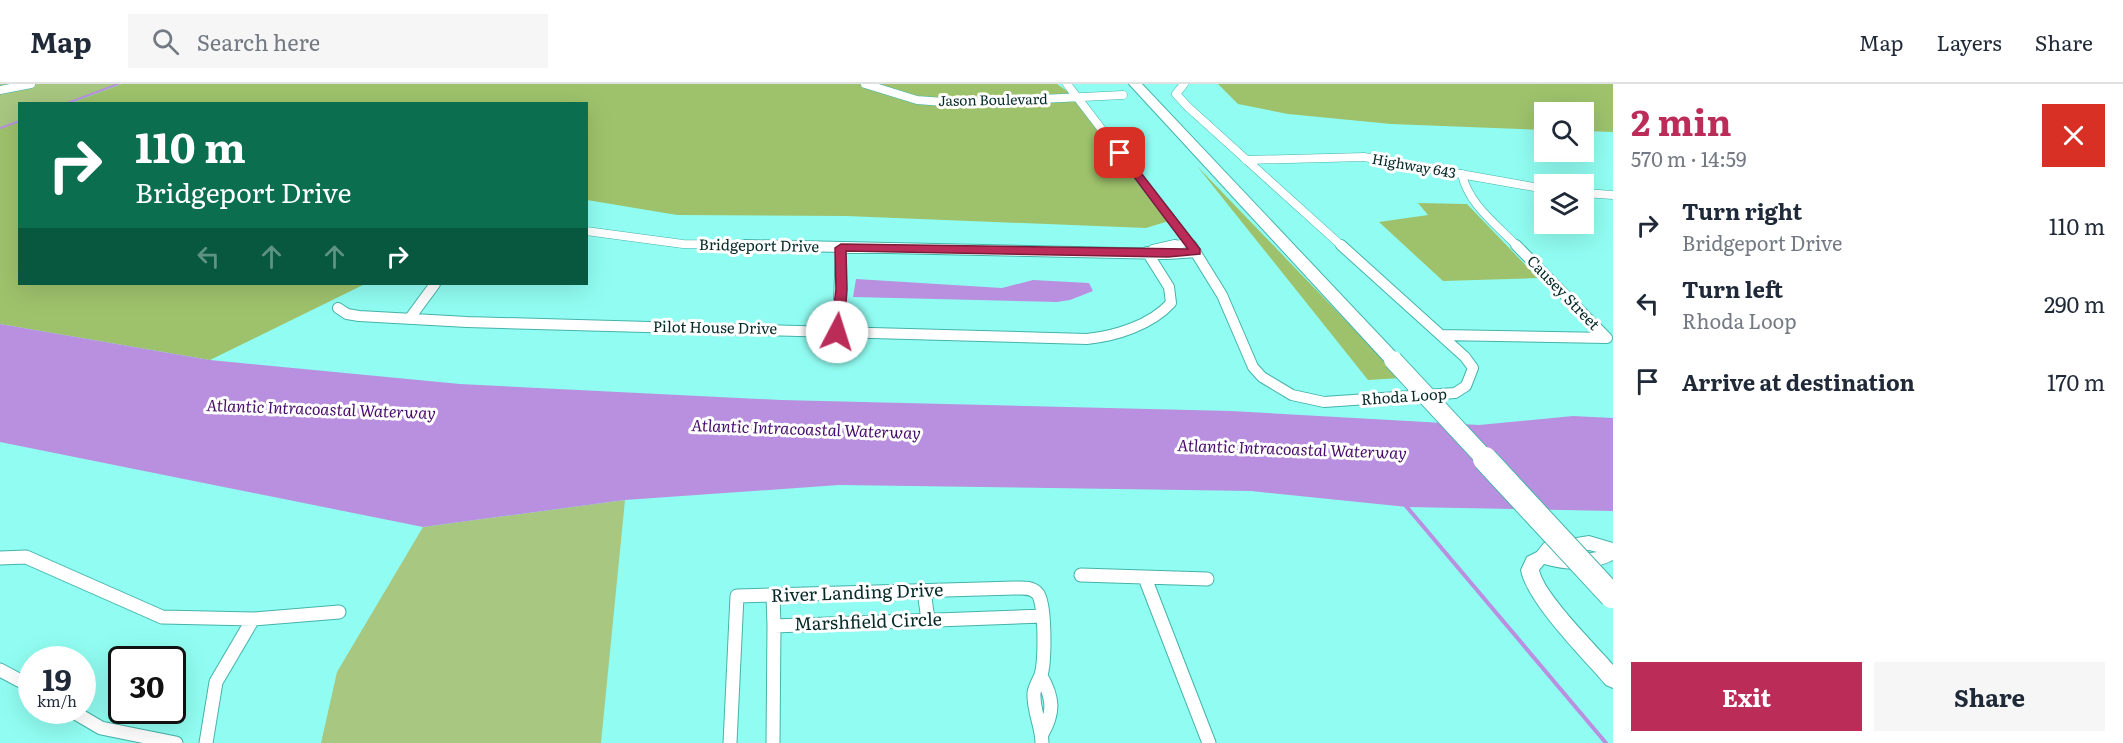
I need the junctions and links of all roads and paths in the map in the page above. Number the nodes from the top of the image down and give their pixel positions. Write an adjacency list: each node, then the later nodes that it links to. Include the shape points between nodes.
1 (31, 84): 7 (street)
2 (865, 84): 9 (street, Jason Boulevard, via 917,100 957,103)
3 (1067, 84): 9 (street, Rhoda Loop)
4 (1135, 84): 8 (highway, via 1135,90); 10 (highway)
5 (1148, 84): 26 (highway)
6 (1184, 84): 11 (street, Rhoda Loop, via 1177,90 1180,100)
7 (0, 90)
8 (1124, 95): 9 (street, Jason Boulevard); 10 (highway)
9 (1077, 98): 17 (street, Rhoda Loop)
10 (1153, 103): 26 (highway)
11 (1246, 160): 12 (street, Highway 643, via 1364,158); 25 (street, Rhoda Loop)
12 (1462, 174): 13 (street, Highway 643); 25 (street, Causey Street, via 1465,188 1479,207 1607,339)
13 (1534, 187)
14 (1594, 194): 15 (street)
15 (1613, 195)
16 (588, 231): 18 (street, Bridgeport Drive, via 671,243)
17 (1190, 242): 19 (street, Bridgeport Drive); 20 (street, Rhoda Loop)
18 (841, 248): 19 (street, Bridgeport Drive); 24 (street)
19 (1147, 252): 20 (street, Bridgeport Drive); 24 (street, Pilot House Drive, via 1169,287 1171,303 1154,316 1114,334 1066,339)
20 (1196, 252): 25 (street, Rhoda Loop, via 1222,296 1253,367 1292,395 1324,402 1455,393 1467,386 1473,368)
21 (434, 285): 23 (street)
22 (338, 308): 23 (street, Pilot House Drive, via 359,316)
23 (410, 318): 24 (street, Pilot House Drive)
24 (837, 332)
25 (1441, 335)
26 (1399, 360): 33 (highway, bridge)
27 (1613, 551): 41 (street, via 1602,559 1566,564 1543,557 1533,562 1530,570 1545,600)
28 (0, 558): 37 (street, via 26,557 162,617)
29 (1082, 575): 30 (street)
30 (1145, 578): 31 (street); 49 (street)
31 (1207, 579)
32 (924, 591): 34 (street, River Landing Drive); 36 (street, River Landing Drive, via 1030,588 1039,594); 38 (street)
33 (1613, 591)
34 (773, 595): 39 (street); 47 (street, River Landing Drive, via 737,596 735,601)
35 (339, 612): 37 (street)
36 (1043, 616): 38 (street, Marshfield Circle); 44 (street, River Landing Drive, via 1045,649 1041,676 1052,694 1052,718)
37 (253, 619): 46 (street, via 216,682)
38 (928, 620): 39 (street, Marshfield Circle)
39 (774, 626): 48 (street, Marshfield Circle)
40 (0, 670): 42 (street)
41 (1613, 679)
42 (18, 680)
43 (94, 724): 45 (street)
44 (1042, 738)
45 (176, 743)
46 (206, 743)
47 (730, 743)
48 (773, 743)
49 (1209, 743)

